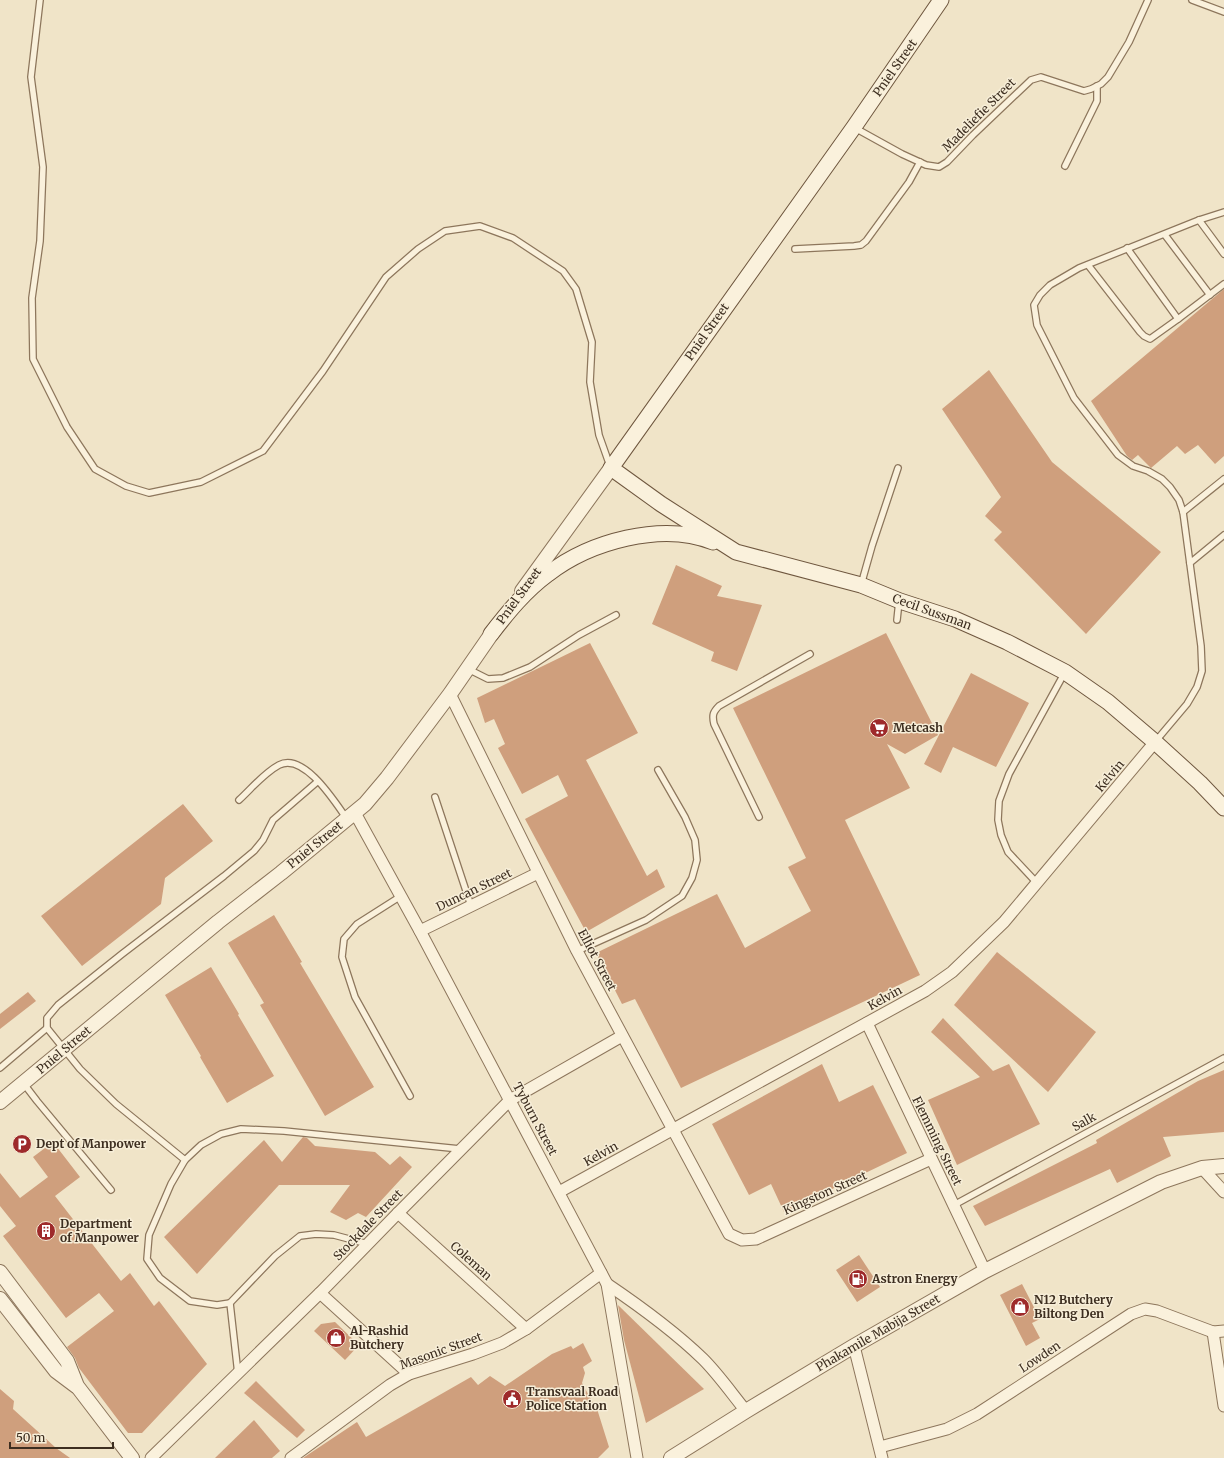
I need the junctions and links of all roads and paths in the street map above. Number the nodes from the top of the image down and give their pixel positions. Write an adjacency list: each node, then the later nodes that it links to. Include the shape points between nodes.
1 (40, 0): 20 (lane, via 31,77 43,167 40,241 32,298 33,359 67,427 95,470 126,486 149,493 201,482 263,451 323,371 386,277 418,249 445,231 480,226 513,238 562,271 576,289 592,342 590,382 599,435)
2 (941, 0): 7 (main road, Pniel Street)
3 (1148, 0): 6 (lane, via 1108,77)
4 (1192, 0): 5 (lane)
5 (1224, 12)
6 (1097, 86): 8 (lane, Madeliefie Street, via 1084,91 1042,77 1031,80 947,162 939,167); 9 (lane, via 1097,100 1092,114)
7 (854, 127): 8 (lane, Madeliefie Street); 20 (main road, Pniel Street)
8 (920, 162): 14 (lane, via 909,182 861,245)
9 (1065, 166)
10 (1224, 212): 11 (lane)
11 (1199, 220): 12 (lane); 15 (lane)
12 (1165, 235): 13 (lane); 18 (lane)
13 (1127, 248): 16 (lane); 19 (lane)
14 (795, 249)
15 (1224, 254)
16 (1088, 265): 19 (lane, via 1147,338 1150,339); 23 (lane, via 1050,285 1040,294 1034,305 1037,325 1074,398 1118,454 1132,466 1148,471 1170,487)
17 (1224, 284): 18 (lane)
18 (1210, 295): 19 (lane)
19 (1178, 319)
20 (611, 468): 25 (main road, Cecil Sussman); 31 (street, Pniel Street)
21 (898, 468): 27 (lane)
22 (1224, 480): 23 (lane)
23 (1183, 512): 26 (lane)
24 (1224, 535): 26 (lane)
25 (736, 552): 27 (main road, Cecil Sussman); 31 (main road, via 709,540 681,534 652,534 598,546 548,573 527,592)
26 (1190, 564): 36 (lane, via 1202,671 1197,687 1187,704)
27 (861, 586): 28 (main road, Cecil Sussman)
28 (900, 601): 30 (lane); 34 (main road, Cecil Sussman, via 955,619)
29 (616, 615): 33 (lane, via 579,635 530,667 503,678 488,679)
30 (897, 620)
31 (491, 634): 33 (street, Pniel Street)
32 (810, 654): 43 (lane, via 720,706 712,716)
33 (468, 669): 35 (street, Pniel Street)
34 (1065, 672): 36 (main road, Cecil Sussman, via 1108,702); 45 (lane, via 1009,774 999,801 998,820 1008,852)
35 (450, 694): 42 (street, Pniel Street, via 382,784); 44 (street, Elliot Street)
36 (1155, 742): 41 (main road, Cecil Sussman); 45 (street, Kelvin)
37 (658, 770): 49 (lane, via 695,840 697,860 692,878 682,896 646,920)
38 (317, 782): 40 (lane, via 306,769 293,763 281,764 265,775); 42 (lane); 51 (lane, via 273,820 254,851 58,1005 47,1018)
39 (435, 797): 47 (lane)
40 (240, 800)
41 (1224, 808)
42 (351, 816): 46 (street, Tyburn Street); 53 (street, Pniel Street)
43 (759, 817)
44 (538, 873): 47 (street, Duncan Street); 49 (street, Elliot Street)
45 (1037, 883): 50 (street, Kelvin, via 1004,922 952,972 925,991)
46 (401, 896): 48 (street, Tyburn Street); 57 (lane, via 357,924 344,940 342,958 355,997)
47 (471, 906): 48 (street, Duncan Street)
48 (420, 931): 58 (street, Tyburn Street)
49 (577, 950): 52 (street, Elliot Street)
50 (866, 1023): 60 (street, Kelvin); 62 (street, Flemming Street)
51 (47, 1028): 53 (lane); 55 (lane)
52 (622, 1036): 58 (street, Stockdale Street); 60 (street, Elliot Street)
53 (64, 1050): 56 (street, Pniel Street); 63 (lane, via 116,1104)
54 (1224, 1058): 69 (lane, Salk)
55 (0, 1068)
56 (24, 1084): 59 (street, Pniel Street); 66 (lane)
57 (410, 1096)
58 (510, 1100): 61 (street, Stockdale Street); 67 (street, Tyburn Street)
59 (0, 1102)
60 (674, 1129): 67 (street, Kelvin); 71 (street, Elliot Street)
61 (460, 1149): 63 (lane, via 307,1133 241,1129 221,1134 201,1145); 70 (street, Stockdale Street)
62 (931, 1159): 69 (street, Flemming Street); 71 (street, Kingston Street, via 756,1239 742,1240)
63 (185, 1160): 79 (lane, via 171,1184 149,1235 147,1259 160,1278 190,1301 217,1305)
64 (1224, 1166): 65 (street, Phakamile Mabija Street)
65 (1202, 1168): 68 (street); 73 (street, Phakamile Mabija Street, via 1161,1182)
66 (112, 1190)
67 (559, 1192): 75 (street, Tyburn Street)
68 (1224, 1192)
69 (954, 1205): 73 (street, Flemming Street)
70 (398, 1213): 72 (street, Stockdale Street); 80 (street, Coleman)
71 (729, 1234)
72 (368, 1244): 77 (street, Stockdale Street); 79 (lane, via 334,1235 300,1236 275,1256)
73 (985, 1270): 82 (street, Phakamile Mabija Street)
74 (0, 1272): 85 (street, via 66,1361)
75 (601, 1273): 76 (street, Tyburn Street); 80 (street, Masonic Street)
76 (607, 1284): 87 (street, via 685,1342 704,1360); 92 (street, Tyburn Street)
77 (320, 1293): 83 (street, Stockdale Street); 84 (street)
78 (0, 1298): 85 (street, via 56,1371)
79 (230, 1303): 83 (lane)
80 (526, 1330): 84 (street, Masonic Street, via 473,1354)
81 (1219, 1331): 86 (street); 88 (street, Lowden, via 1157,1311 1145,1309 1131,1314 977,1414 947,1429)
82 (854, 1346): 87 (street, Phakamile Mabija Street); 88 (street)
83 (238, 1374): 90 (street, Stockdale Street)
84 (409, 1374): 91 (street, Masonic Street)
85 (77, 1386): 89 (street)
86 (1224, 1406)
87 (746, 1411): 93 (street, Phakamile Mabija Street)
88 (881, 1452)
89 (132, 1458)
90 (151, 1458)
91 (290, 1458)
92 (637, 1458)
93 (671, 1458)

